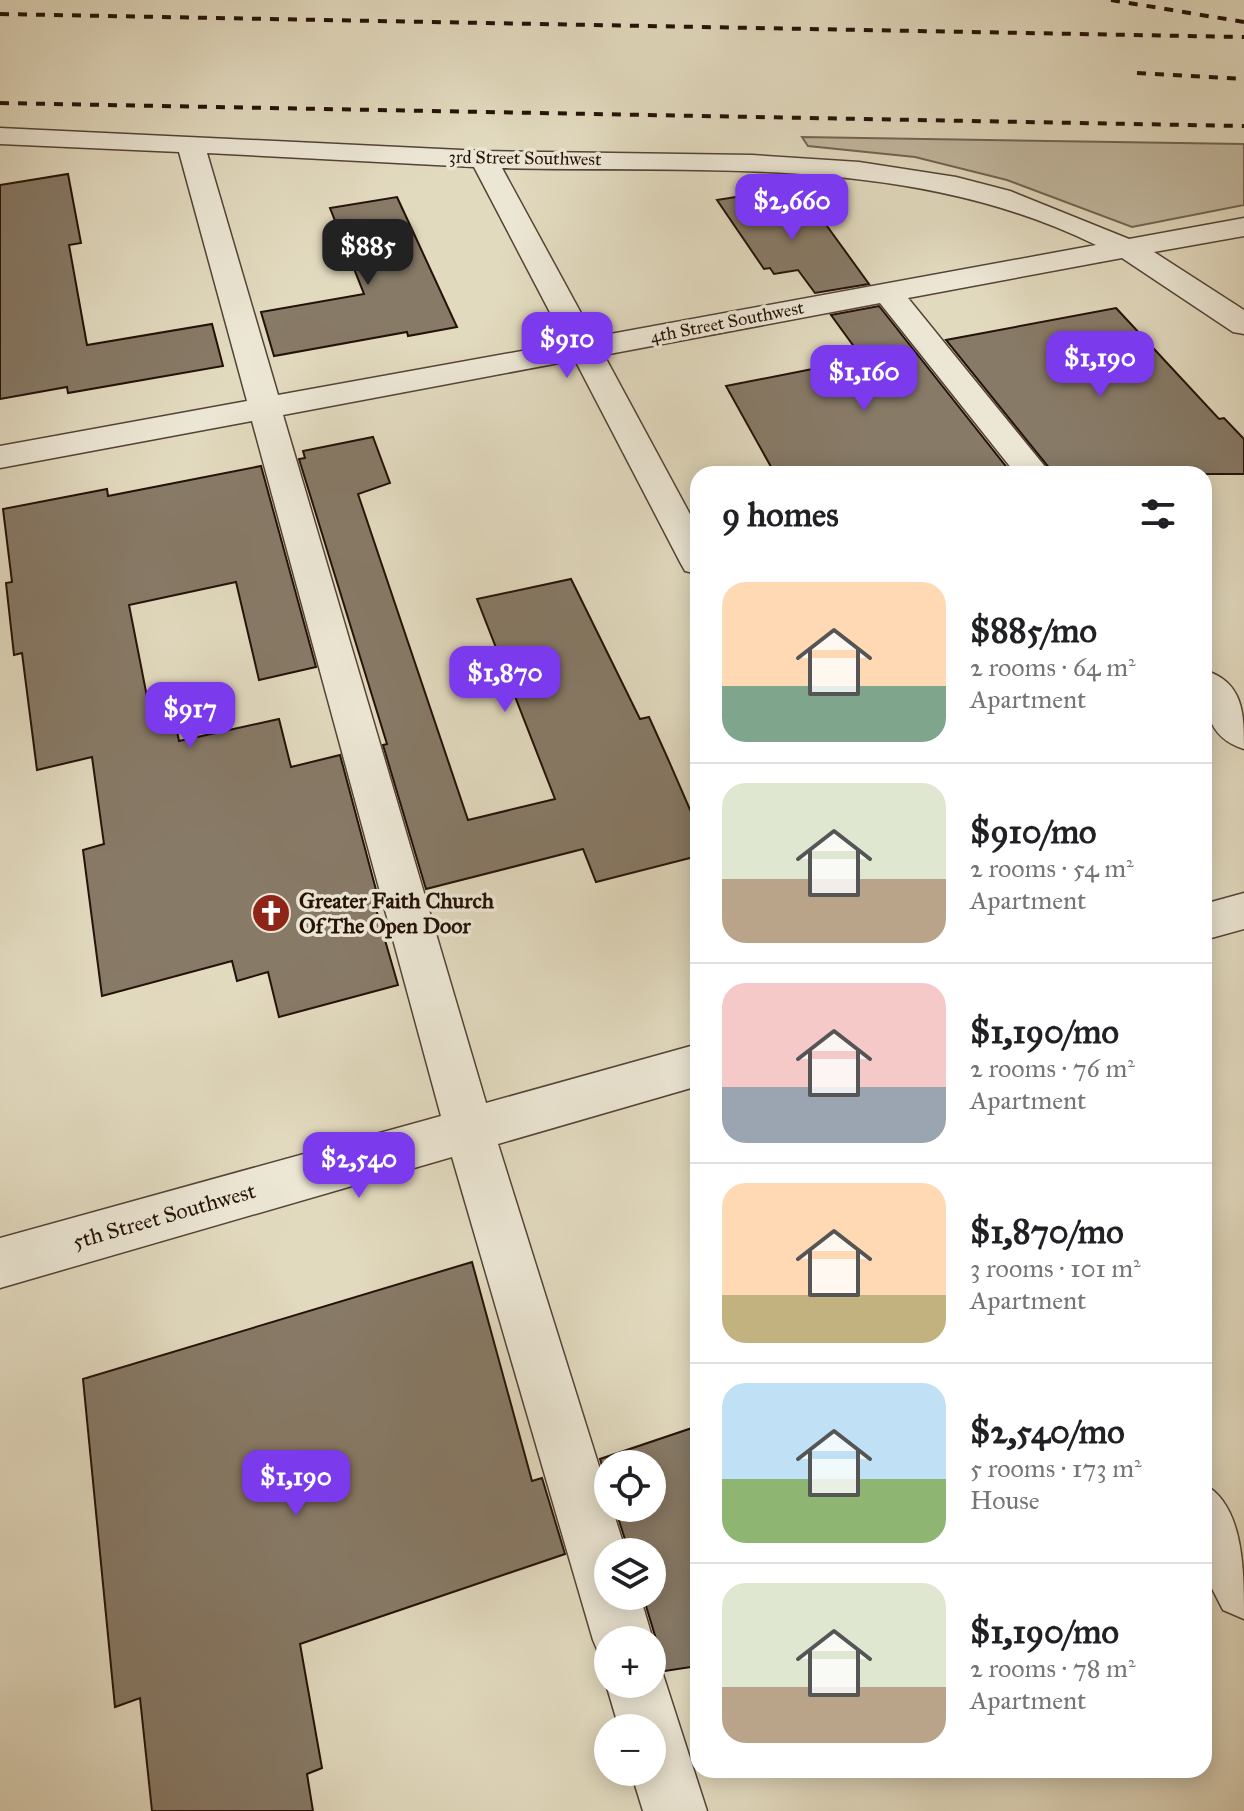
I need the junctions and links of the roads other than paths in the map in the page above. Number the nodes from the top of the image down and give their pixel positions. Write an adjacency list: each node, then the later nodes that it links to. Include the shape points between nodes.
1 (0, 136): 2 (street, 3rd Street Southwest)
2 (190, 143): 3 (street, 3rd Street Southwest); 9 (street)
3 (484, 159): 5 (street, 3rd Street Southwest, via 809,165 915,177 1044,213); 8 (street)
4 (1244, 227): 5 (street, 4th Street Southwest)
5 (1124, 249): 6 (street, 4th Street Southwest); 7 (street, 3rd Street Southwest, via 1213,300)
6 (888, 293): 8 (street, 4th Street Southwest); 11 (street)
7 (1244, 325)
8 (584, 349): 9 (street, 4th Street Southwest); 12 (street)
9 (264, 408): 10 (street, 4th Street Southwest); 18 (street)
10 (0, 457)
11 (1028, 466)
12 (690, 547)
13 (1212, 694): 14 (street)
14 (1244, 734)
15 (1244, 911): 16 (street)
16 (1212, 920)
17 (690, 1067): 18 (street, 5th Street Southwest)
18 (469, 1130): 19 (street, 5th Street Southwest); 21 (street)
19 (0, 1263)
20 (1212, 1528): 22 (street)
21 (594, 1544)
22 (1244, 1589)
23 (666, 1781): 24 (street)
24 (675, 1811)

